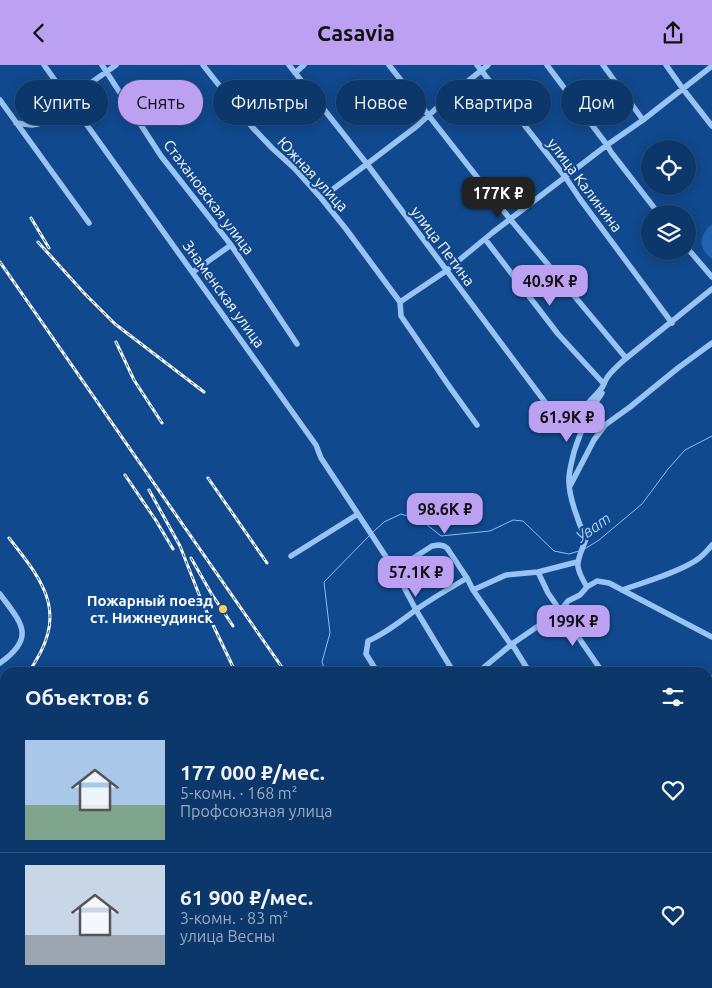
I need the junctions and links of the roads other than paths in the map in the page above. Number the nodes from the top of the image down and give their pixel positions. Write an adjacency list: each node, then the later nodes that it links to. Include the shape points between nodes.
1 (44, 65): 16 (street, Знаменская улица)
2 (102, 65): 14 (street, Стахановская улица)
3 (116, 65): 14 (street)
4 (203, 65): 29 (street, Южная улица, via 252,127)
5 (289, 65): 15 (street, улица Петина)
6 (304, 65): 15 (street)
7 (389, 65): 20 (street)
8 (488, 65): 13 (street)
9 (547, 65): 26 (street)
10 (603, 65): 21 (street)
11 (666, 65): 18 (street)
12 (712, 66): 18 (street)
13 (479, 68): 20 (street); 28 (street, улица Калинина)
14 (107, 72): 17 (street); 34 (street, Стахановская улица, via 161,156)
15 (295, 73): 27 (street, улица Петина)
16 (55, 80)
17 (95, 80)
18 (683, 89): 21 (street); 25 (street)
19 (0, 100): 22 (street)
20 (429, 115): 27 (street); 31 (street)
21 (643, 120): 26 (street)
22 (15, 122)
23 (17, 125): 32 (street)
24 (87, 125): 37 (street, Знаменская улица)
25 (712, 126)
26 (607, 145): 28 (street); 30 (street)
27 (367, 164): 29 (street); 36 (street, улица Петина)
28 (566, 178): 31 (street); 41 (street, улица Калинина)
29 (321, 198): 40 (street, Южная улица)
30 (652, 205)
31 (510, 219): 33 (street); 44 (street)
32 (89, 223)
33 (485, 239): 36 (street); 45 (street, via 558,334)
34 (231, 245): 37 (street); 43 (street, Стахановская улица)
35 (696, 258): 38 (street)
36 (446, 271): 40 (street); 45 (street, улица Петина, via 545,402 558,414 576,414)
37 (192, 273): 48 (street, Знаменская улица, via 316,445)
38 (712, 277)
39 (712, 289): 41 (street)
40 (400, 302): 46 (street, Южная улица, via 401,316)
41 (672, 323): 44 (street)
42 (712, 343): 47 (street, via 605,425)
43 (297, 344)
44 (626, 358): 45 (street, улица Петина); 47 (street, via 590,410 572,461 568,479)
45 (604, 384)
46 (477, 425)
47 (570, 486): 51 (street, via 586,539)
48 (358, 514): 50 (street); 52 (street, Знаменская улица)
49 (712, 545): 56 (street, via 696,561)
50 (291, 556)
51 (577, 562): 53 (street); 55 (street, via 579,574)
52 (396, 572): 54 (street, via 432,546 439,545 447,548); 59 (street, Знаменская улица)
53 (538, 572): 57 (street, via 506,575); 60 (street)
54 (467, 578): 57 (street); 59 (street)
55 (587, 587): 56 (street, via 597,581); 60 (street)
56 (622, 589): 61 (street)
57 (473, 590): 62 (street)
58 (0, 594): 63 (street, via 22,630 19,647)
59 (416, 610): 64 (street, via 368,641 366,654); 65 (street, Знаменская улица)
60 (560, 611): 62 (street); 68 (street)
61 (712, 637)
62 (512, 644): 66 (street); 67 (street)
63 (0, 663)
64 (374, 667)
65 (450, 667)
66 (484, 667)
67 (526, 667)
68 (599, 667)

